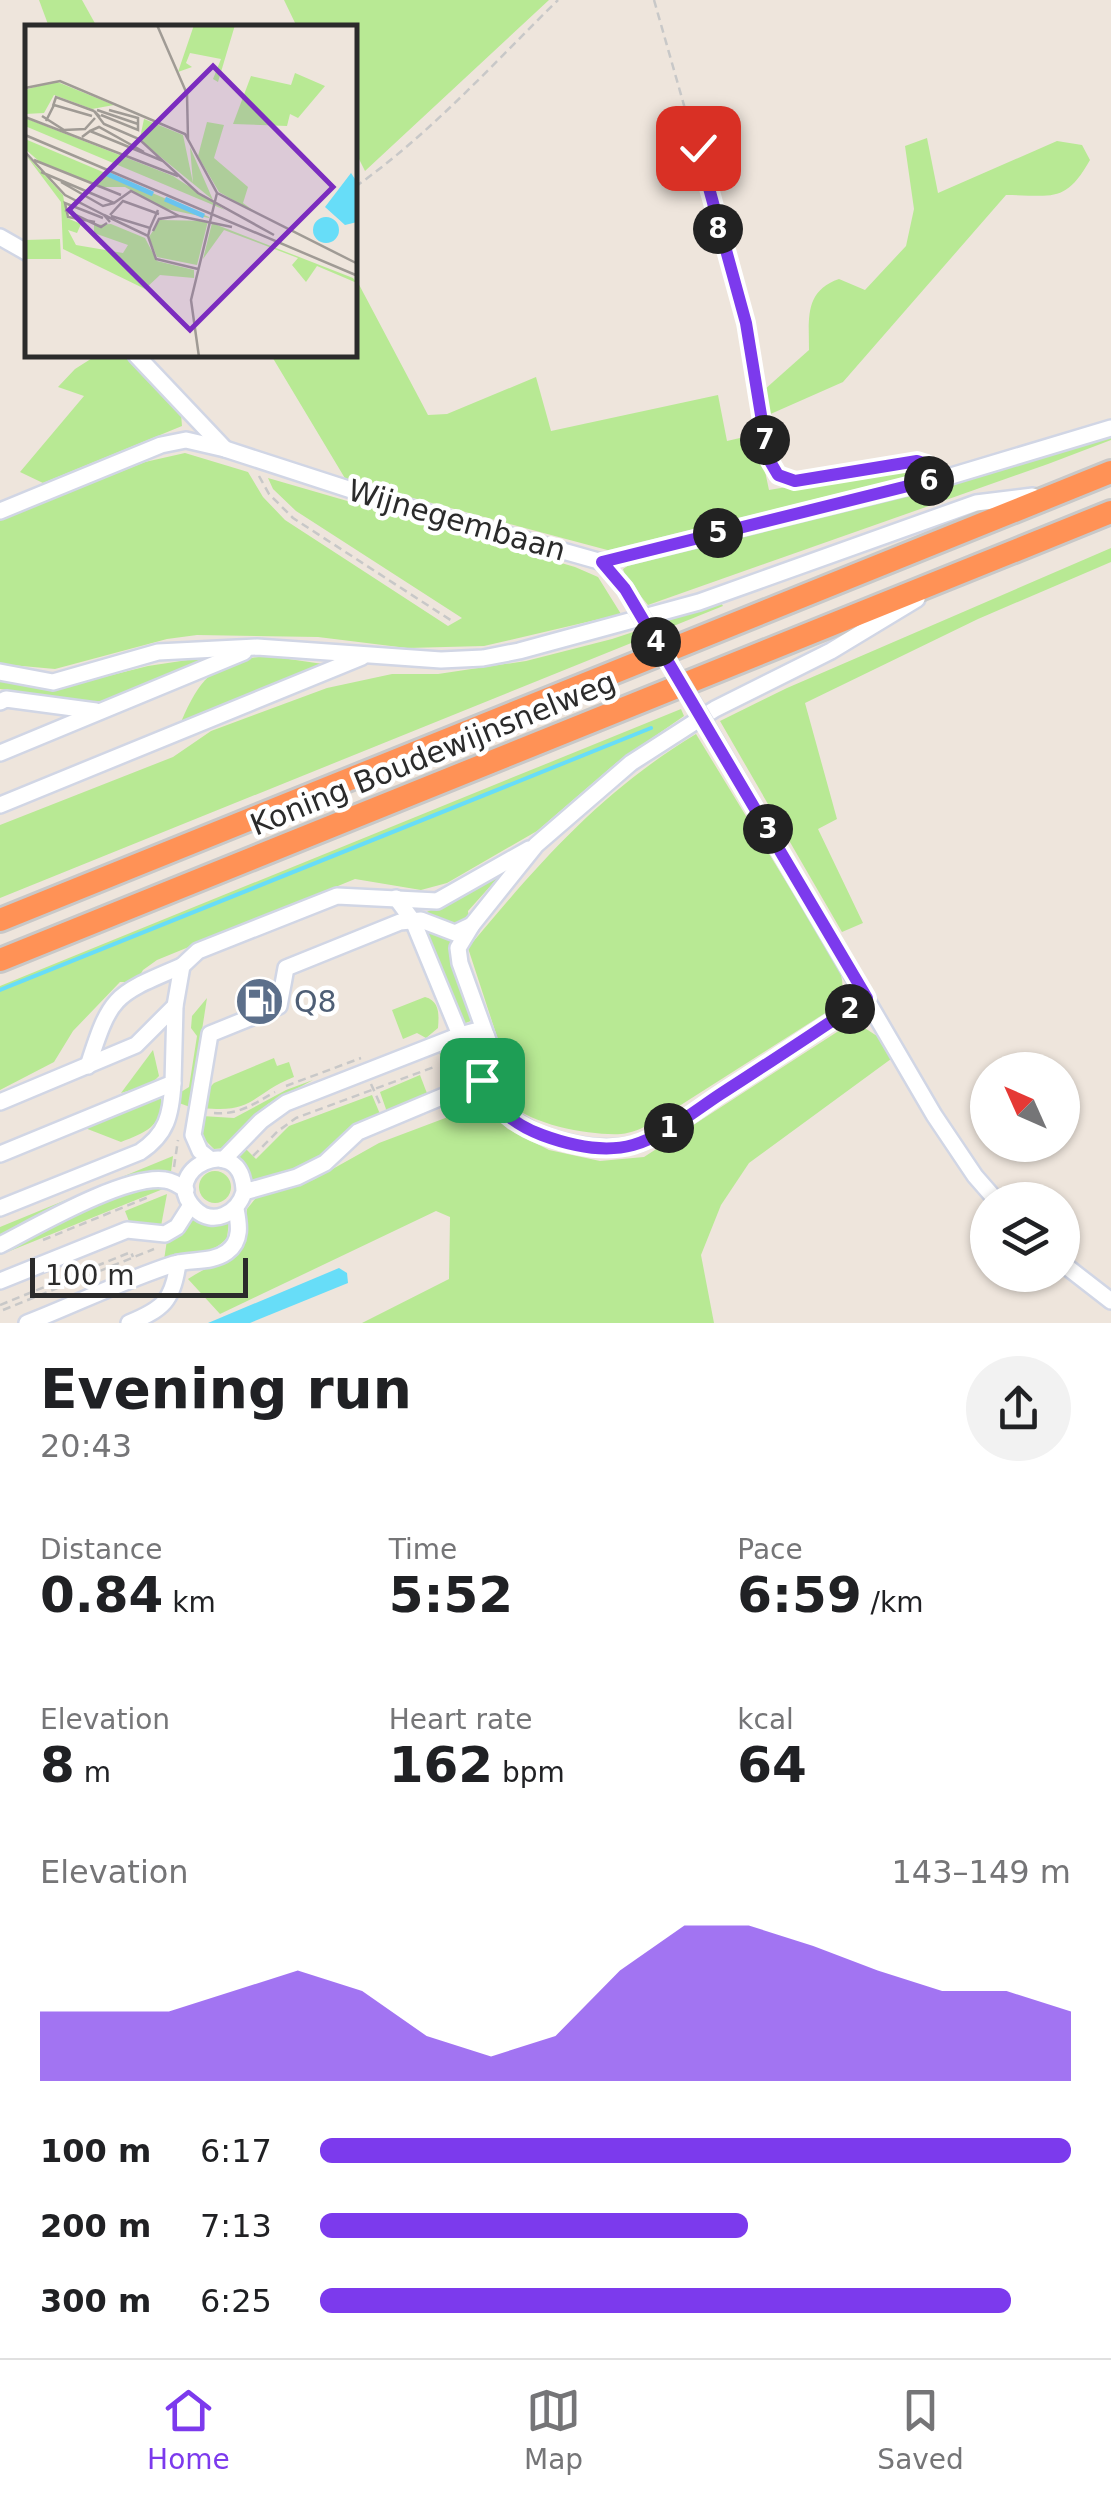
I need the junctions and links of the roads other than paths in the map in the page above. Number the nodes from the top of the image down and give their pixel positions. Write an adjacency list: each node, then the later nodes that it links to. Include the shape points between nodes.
1 (0, 236): 2 (street)
2 (25, 251)
3 (139, 358): 5 (street)
4 (1111, 428): 10 (street)
5 (226, 449): 8 (street, via 186,440 161,445); 10 (street, Wijnegembaan)
6 (1111, 472): 7 (highway, Koning Boudewijnsnelweg)
7 (1062, 492): 13 (street, via 976,503 699,602 519,652 441,660); 21 (highway, Koning Boudewijnsnelweg)
8 (0, 511)
9 (1111, 512): 11 (highway, Koning Boudewijnsnelweg)
10 (602, 562): 26 (street, Wijnegembaan, bridge, via 625,589)
11 (959, 574): 19 (street, via 831,651 715,709 631,763); 24 (highway, Koning Boudewijnsnelweg)
12 (257, 647): 13 (street); 14 (street, via 158,652 53,682); 16 (street)
13 (365, 656): 18 (street)
14 (0, 672)
15 (0, 702): 16 (street)
16 (100, 712): 17 (street)
17 (0, 753)
18 (0, 805)
19 (536, 845): 20 (street, via 437,900); 23 (street)
20 (396, 898): 22 (street); 25 (street, via 338,896 198,952)
21 (0, 920)
22 (413, 921): 23 (street, via 456,933); 28 (street); 35 (street, via 286,968 279,1006 210,1034 193,1136 200,1151)
23 (472, 925): 29 (street, via 458,955)
24 (0, 960)
25 (182, 966): 27 (street); 30 (street, via 125,990 107,1012)
26 (867, 998): 31 (street, via 669,1128 629,1146 586,1146 533,1132 508,1117); 36 (street, Wijnegembaan)
27 (175, 1006): 30 (street, via 136,1044); 32 (street)
28 (460, 1036): 29 (street, via 475,1030); 35 (street, via 286,1103)
29 (486, 1036): 31 (street, via 494,1055)
30 (88, 1066): 33 (street)
31 (482, 1080): 37 (street, via 358,1132 297,1178)
32 (173, 1083): 34 (street); 39 (street, via 158,1140)
33 (0, 1102)
34 (0, 1154)
35 (216, 1160): 37 (street, via 234,1165); 38 (street, via 190,1172)
36 (981, 1182)
37 (244, 1192): 40 (street)
38 (189, 1197): 40 (street, via 212,1217); 41 (street, via 160,1179 112,1191); 44 (street, via 177,1226 165,1234 127,1230)
39 (0, 1208)
40 (236, 1209): 42 (street, via 237,1240 227,1252)
41 (0, 1245)
42 (178, 1263): 46 (street); 47 (street, via 164,1305)
43 (1080, 1277): 45 (street)
44 (0, 1281)
45 (1111, 1301)
46 (28, 1323)
47 (128, 1323)

